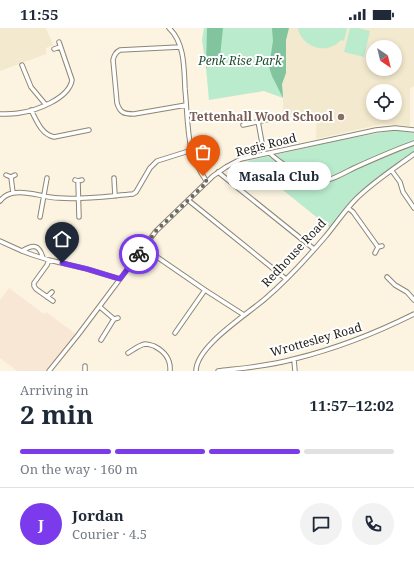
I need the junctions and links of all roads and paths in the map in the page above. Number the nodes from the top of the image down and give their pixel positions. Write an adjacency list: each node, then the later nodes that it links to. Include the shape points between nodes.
1 (169, 28): 4 (street)
2 (59, 42): 3 (street)
3 (60, 47): 5 (street); 7 (street, via 72,80 71,85 58,98)
4 (180, 47): 8 (street, via 183,55); 8 (street, via 120,50 116,53 113,60 117,103 123,113 128,114)
5 (54, 49)
6 (22, 65): 7 (street, via 31,87)
7 (46, 105): 9 (street)
8 (186, 105): 17 (street)
9 (31, 110): 10 (street, via 18,114); 14 (street, via 42,130 49,136)
10 (0, 114)
11 (270, 119): 12 (street)
12 (258, 122): 13 (street); 19 (street)
13 (243, 125)
14 (86, 130)
15 (414, 130): 18 (street, Regis Road, via 385,129)
16 (414, 143): 18 (street, via 342,175 317,182 312,182 297,173)
17 (192, 150): 29 (street); 32 (street, via 157,162 150,168 136,192)
18 (270, 153): 19 (street, Regis Road)
19 (264, 154): 22 (street, Regis Road, via 241,159)
20 (414, 154): 21 (street, Redhouse Road)
21 (392, 170): 36 (street, Redhouse Road, via 365,190); 37 (street)
22 (218, 172): 29 (street, Regis Road); 42 (street)
23 (15, 174): 25 (street)
24 (6, 175): 25 (street)
25 (11, 177): 30 (street)
26 (47, 178): 31 (street)
27 (114, 178): 32 (street)
28 (78, 180): 34 (street)
29 (207, 182): 35 (street, Regis Road)
30 (13, 193): 31 (street); 33 (street)
31 (44, 196): 34 (street); 38 (street)
32 (115, 196): 34 (street)
33 (1, 198)
34 (80, 198): 39 (street)
35 (188, 200): 41 (street, Regis Road, via 156,231); 49 (street)
36 (348, 208): 42 (street, Redhouse Road); 44 (street, via 380,247)
37 (414, 208)
38 (40, 217)
39 (80, 217)
40 (0, 241): 43 (street)
41 (144, 248): 48 (street, Regis Road); 52 (street)
42 (314, 249): 49 (street, Redhouse Road)
43 (22, 251): 45 (street); 45 (street, via 33,246 38,247)
44 (375, 253)
45 (43, 258): 46 (street)
46 (50, 260): 48 (street); 54 (street, via 34,283 34,286)
47 (387, 277): 51 (street)
48 (120, 279): 57 (street, Regis Road)
49 (286, 279): 59 (street, Redhouse Road)
50 (396, 279): 51 (street)
51 (392, 283): 55 (street, via 407,292)
52 (205, 290): 59 (street); 60 (street)
53 (52, 292): 54 (street)
54 (47, 297): 56 (street)
55 (414, 300)
56 (53, 301)
57 (100, 306): 61 (street, via 116,318 103,339); 65 (street, Regis Road)
58 (414, 314): 63 (street, Wrottesley Road, via 367,336)
59 (244, 315): 68 (street, Redhouse Road, via 214,340 199,359)
60 (175, 333)
61 (108, 341)
62 (128, 353): 67 (street, via 133,347 150,344 164,352 169,360)
63 (294, 360): 69 (street, Wrottesley Road); 70 (street)
64 (85, 366): 66 (street)
65 (49, 371)
66 (85, 371)
67 (170, 371)
68 (196, 371)
69 (218, 371)
70 (295, 371)

